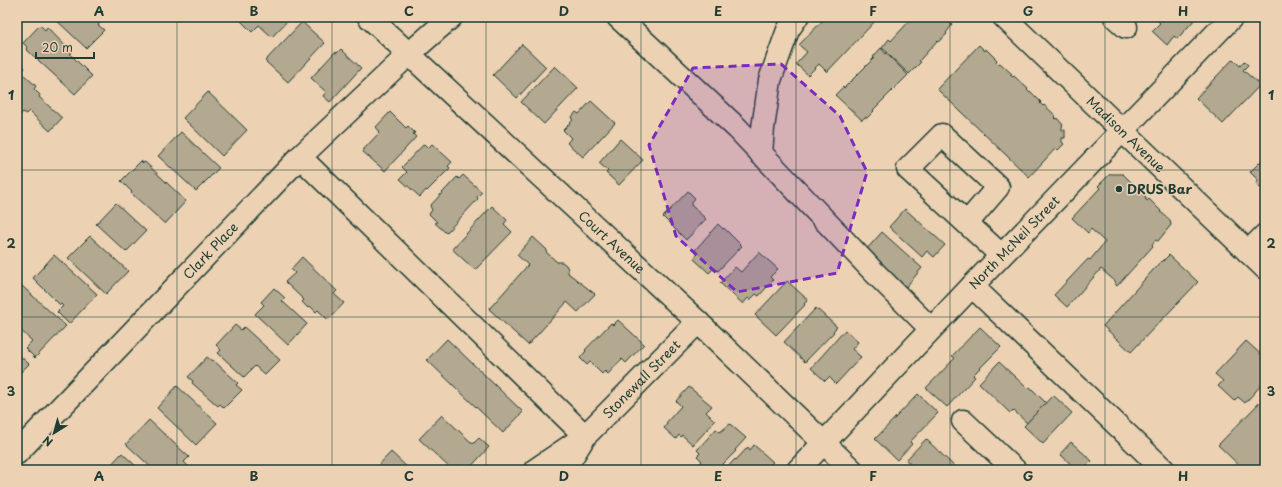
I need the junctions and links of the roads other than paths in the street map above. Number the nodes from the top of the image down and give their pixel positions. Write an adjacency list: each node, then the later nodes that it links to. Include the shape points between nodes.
1 (369, 17): 7 (street, Court Avenue)
2 (618, 17): 9 (street, via 737,128)
3 (797, 17): 9 (street, via 788,30 770,80)
4 (1232, 17): 8 (street, North McNeil Street)
5 (447, 18): 7 (street, Clark Place)
6 (1007, 18): 8 (street, Madison Avenue)
7 (409, 54): 10 (street, Clark Place); 17 (street, Court Avenue)
8 (1122, 132): 13 (street, Madison Avenue); 14 (street, North McNeil Street)
9 (761, 154): 18 (street)
10 (300, 157): 20 (street); 22 (street, Clark Place)
11 (967, 223): 14 (street)
12 (1265, 235): 13 (street)
13 (1248, 252): 15 (street, Madison Avenue)
14 (1001, 255): 16 (street, North McNeil Street)
15 (1265, 268)
16 (972, 286): 18 (street, North McNeil Street); 28 (street)
17 (698, 322): 20 (street, Stonewall Street); 21 (street, Court Avenue)
18 (932, 329): 21 (street, North McNeil Street)
19 (963, 421): 27 (street)
20 (585, 436): 23 (street, Stonewall Street); 24 (street, Stonewall Street)
21 (824, 443): 25 (street, North McNeil Street); 26 (street, Court Avenue)
22 (17, 453)
23 (535, 470)
24 (564, 470)
25 (798, 470)
26 (852, 470)
27 (1015, 470)
28 (1164, 470)

